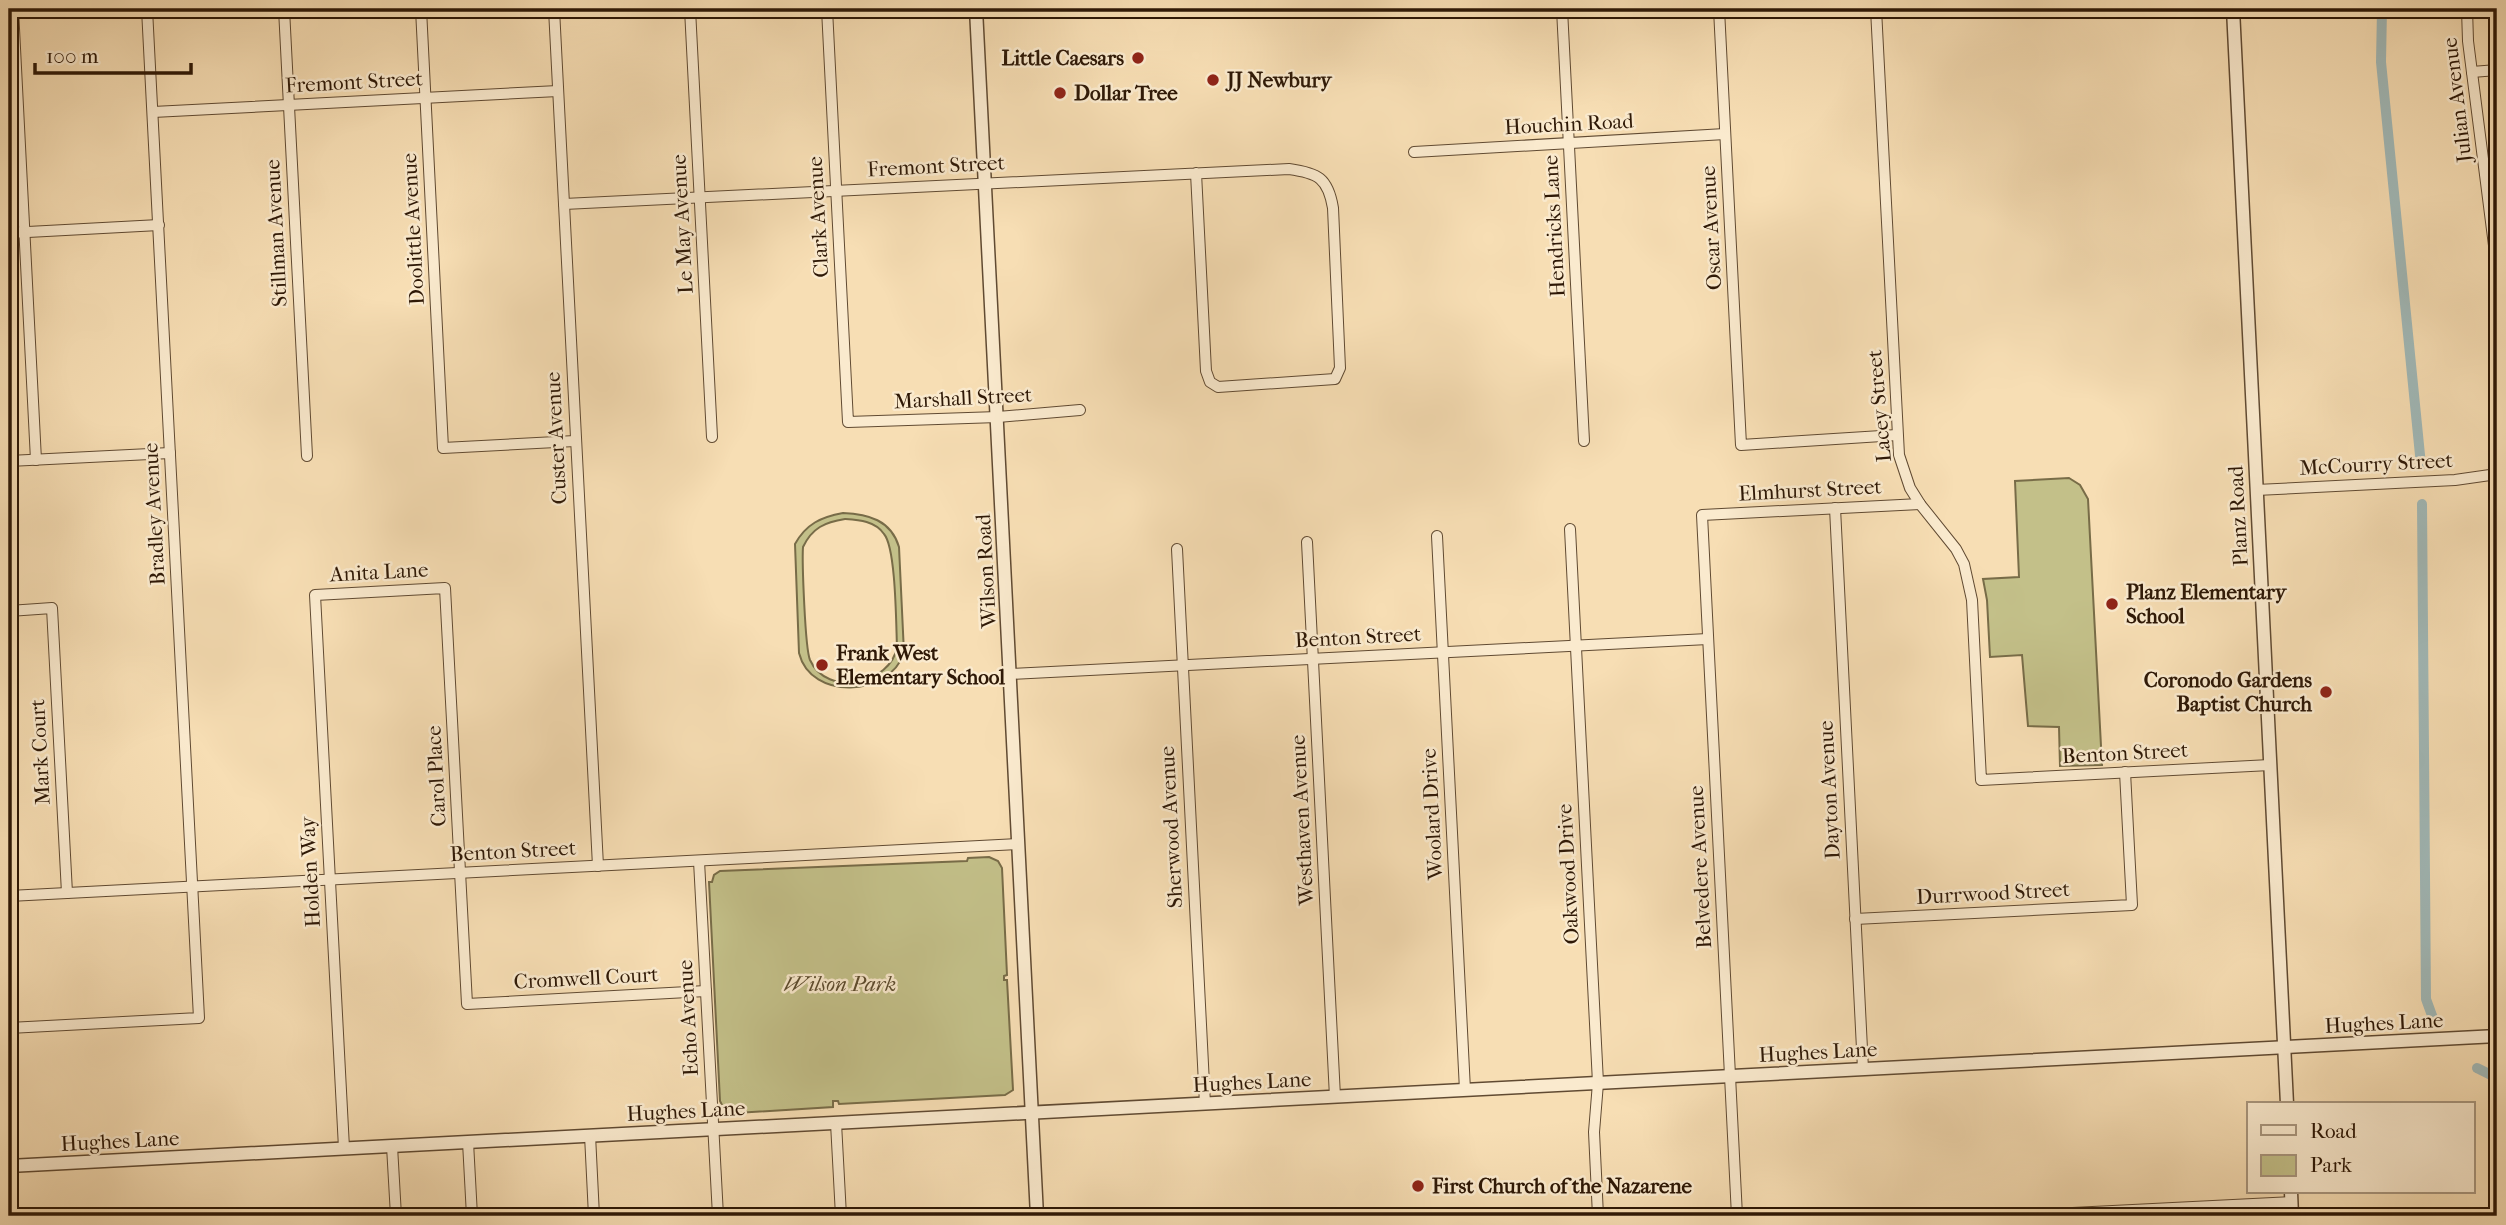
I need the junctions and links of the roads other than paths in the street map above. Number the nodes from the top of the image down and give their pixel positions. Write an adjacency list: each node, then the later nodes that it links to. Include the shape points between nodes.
1 (13, 9): 30 (street)
2 (147, 9): 19 (street, Bradley Avenue)
3 (284, 9): 18 (street, Stillman Avenue)
4 (421, 9): 17 (street, Doolittle Avenue)
5 (554, 9): 16 (street, Custer Avenue)
6 (690, 9): 26 (street, Le May Avenue)
7 (827, 9): 25 (street, Clark Avenue)
8 (976, 9): 24 (street, Wilson Road)
9 (1562, 9): 21 (street, Hendricks Lane)
10 (1719, 9): 20 (street, Oscar Avenue)
11 (1876, 9): 36 (street, Lacey Street)
12 (2233, 9): 45 (street, Planz Road)
13 (2467, 9): 15 (street, Julian Avenue)
14 (2497, 70): 15 (street)
15 (2472, 72): 28 (street, Julian Avenue)
16 (558, 91): 17 (street, Fremont Street); 27 (street, Custer Avenue)
17 (425, 97): 18 (street, Fremont Street); 38 (street, Doolittle Avenue, via 443,448)
18 (289, 105): 19 (street, Fremont Street); 41 (street, Stillman Avenue)
19 (153, 112): 29 (street, Bradley Avenue)
20 (1725, 134): 21 (street, Houchin Road); 36 (street, Oscar Avenue, via 1741,445)
21 (1569, 143): 22 (street, Houchin Road); 39 (street, Hendricks Lane)
22 (1414, 152)
23 (1196, 173): 23 (street, Fremont Street, via 1289,169 1310,172 1325,181 1333,208 1339,373 1335,379 1218,387 1210,382); 24 (street, Fremont Street)
24 (985, 183): 25 (street, Fremont Street); 34 (street, Wilson Road)
25 (836, 190): 26 (street, Fremont Street); 35 (street, Clark Avenue)
26 (700, 197): 27 (street, Fremont Street); 37 (street, Le May Avenue)
27 (564, 204): 38 (street, Custer Avenue)
28 (2493, 208): 32 (street, Julian Avenue)
29 (159, 225): 30 (street); 40 (street, Bradley Avenue)
30 (25, 232): 31 (street); 42 (street)
31 (9, 233)
32 (2497, 269)
33 (1080, 411): 34 (street, Marshall Street)
34 (998, 417): 35 (street, Marshall Street); 61 (street, Wilson Road)
35 (848, 422)
36 (1897, 435): 46 (street, Lacey Street, via 1903,472)
37 (712, 437)
38 (575, 441): 67 (street, Custer Avenue)
39 (1584, 441)
40 (170, 453): 42 (street); 70 (street, Bradley Avenue)
41 (307, 456)
42 (36, 460): 43 (street)
43 (9, 461)
44 (2497, 474): 45 (street, McCourry Street)
45 (2256, 490): 62 (street, Planz Road)
46 (1920, 504): 47 (street, Elmhurst Street); 64 (street, Lacey Street, via 1956,549 1969,583)
47 (1835, 509): 48 (street, Elmhurst Street); 73 (street, Dayton Avenue)
48 (1702, 515): 56 (street, Belvedere Avenue)
49 (1570, 529): 57 (street, Oakwood Drive)
50 (1437, 536): 58 (street, Woolard Drive)
51 (1307, 542): 59 (street, Westhaven Avenue)
52 (1177, 549): 60 (street, Sherwood Avenue)
53 (445, 588): 54 (street, Anita Lane); 68 (street, Carol Place)
54 (315, 595): 69 (street, Holden Way)
55 (9, 611): 71 (street, Mark Court, via 52,608)
56 (1708, 639): 57 (street, Benton Street); 80 (street, Belvedere Avenue)
57 (1576, 645): 58 (street, Benton Street); 81 (street, Oakwood Drive)
58 (1443, 652): 59 (street, Benton Street); 82 (street, Woolard Drive)
59 (1313, 658): 60 (street, Benton Street); 83 (street, Westhaven Avenue)
60 (1182, 665): 61 (street, Benton Street); 85 (street, Sherwood Avenue)
61 (1010, 674): 65 (street, Wilson Road)
62 (2270, 765): 63 (street, Benton Street); 78 (street, Planz Road)
63 (2125, 772): 64 (street, Benton Street); 73 (street, Durrwood Street, via 2132,905)
64 (1981, 780)
65 (1019, 844): 66 (street, Benton Street); 86 (street, Wilson Road)
66 (699, 860): 67 (street, Benton Street); 74 (street, Echo Avenue)
67 (598, 866): 68 (street, Benton Street)
68 (460, 873): 69 (street, Benton Street); 75 (street, Carol Place)
69 (330, 880): 70 (street, Benton Street); 92 (street, Holden Way)
70 (192, 887): 71 (street, Benton Street); 76 (street, Bradley Avenue, via 199,1018)
71 (66, 893): 72 (street, Benton Street)
72 (9, 897)
73 (1855, 919): 79 (street, Dayton Avenue)
74 (706, 991): 75 (street, Cromwell Court); 88 (street, Echo Avenue)
75 (467, 1004)
76 (9, 1028)
77 (2497, 1036): 78 (street, Hughes Lane)
78 (2284, 1047): 79 (street, Hughes Lane); 84 (street, Planz Road)
79 (1863, 1069): 80 (street, Hughes Lane)
80 (1730, 1076): 81 (street, Hughes Lane); 103 (street, Belvedere Avenue)
81 (1598, 1083): 82 (street, Hughes Lane); 102 (street, Oakwood Drive, via 1594,1132)
82 (1465, 1090): 83 (street, Hughes Lane)
83 (1335, 1097): 85 (street, Hughes Lane)
84 (2287, 1102)
85 (1205, 1104): 86 (street, Hughes Lane)
86 (1032, 1112): 87 (street, Hughes Lane); 101 (street, Wilson Road)
87 (836, 1123): 88 (street, Hughes Lane); 100 (street)
88 (713, 1129): 89 (street, Hughes Lane); 99 (street, Echo Avenue)
89 (590, 1135): 90 (street, Hughes Lane); 98 (street)
90 (468, 1142): 91 (street, Hughes Lane); 97 (street)
91 (392, 1146): 92 (street, Hughes Lane); 96 (street)
92 (344, 1148): 93 (street, Hughes Lane)
93 (9, 1166)
94 (2291, 1197): 95 (street); 105 (street)
95 (2043, 1215): 104 (street)
96 (396, 1216)
97 (472, 1216)
98 (594, 1216)
99 (718, 1216)
100 (841, 1216)
101 (1037, 1216)
102 (1598, 1216)
103 (1737, 1216)
104 (2012, 1216)
105 (2292, 1216)

